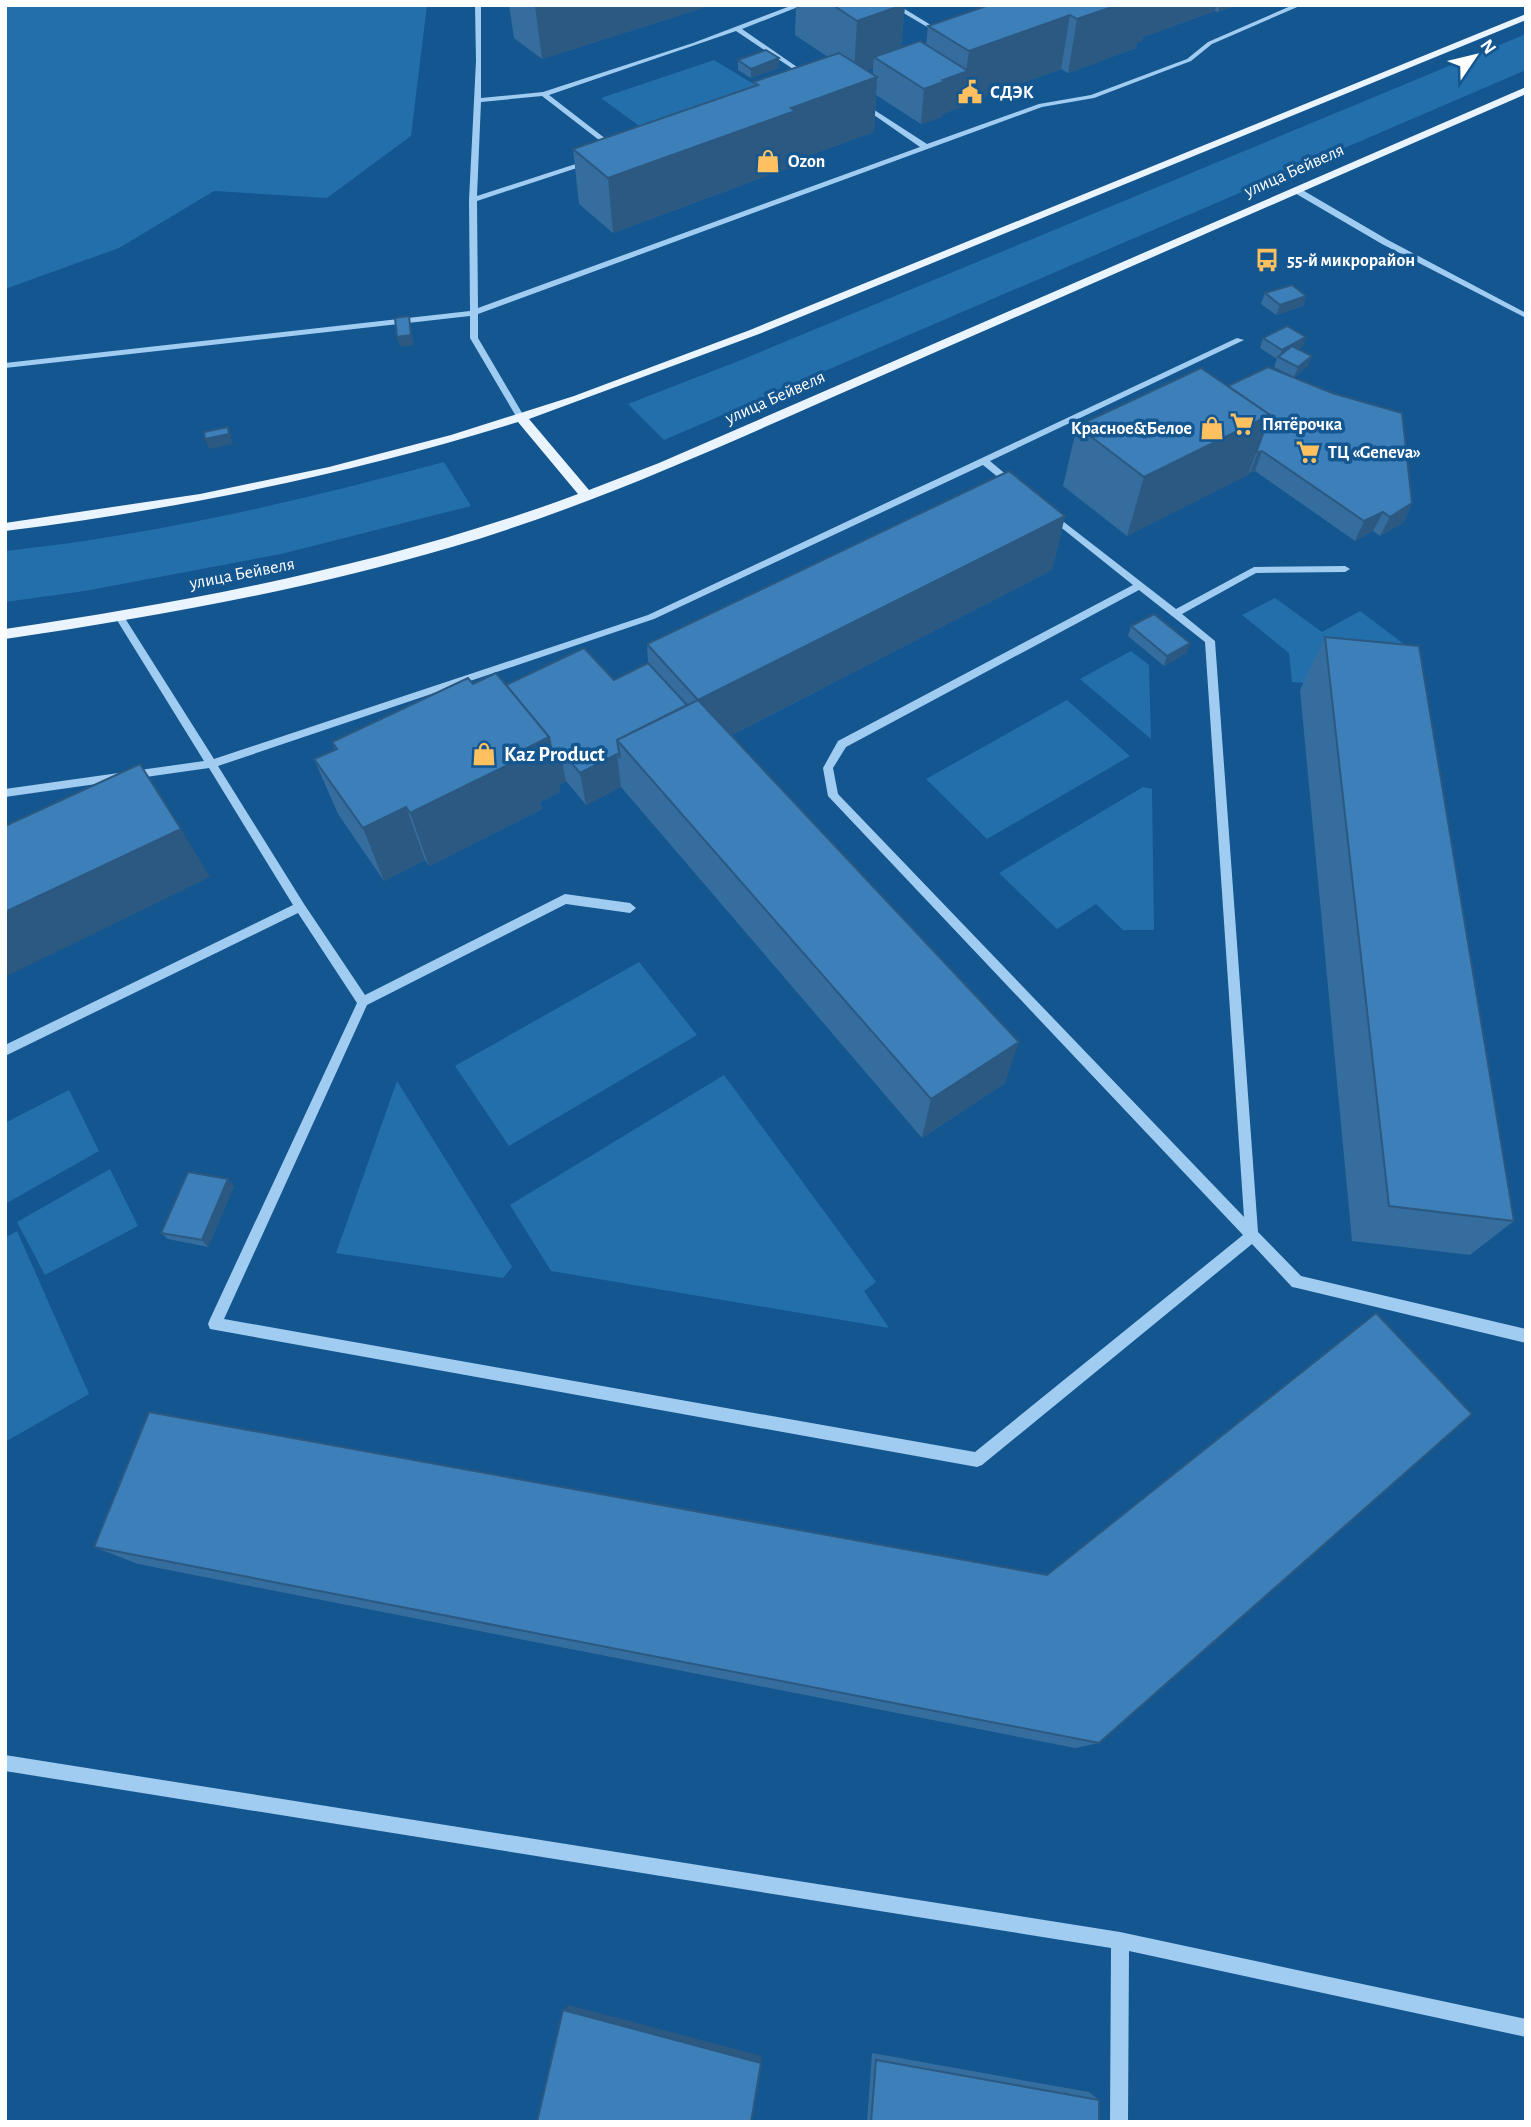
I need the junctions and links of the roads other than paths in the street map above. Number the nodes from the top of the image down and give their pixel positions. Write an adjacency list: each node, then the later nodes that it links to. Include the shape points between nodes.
1 (478, 5): 11 (lane)
2 (800, 5): 6 (lane)
3 (893, 5): 7 (lane)
4 (1299, 5): 13 (lane, via 1210,43 1189,60 1092,97 1041,105)
5 (1526, 17): 22 (main road, via 746,336)
6 (738, 29): 8 (lane); 10 (lane)
7 (950, 39)
8 (818, 83)
9 (1526, 90): 16 (main road, улица Бейвеля)
10 (544, 94): 11 (lane); 14 (lane, via 618,153)
11 (477, 100): 17 (lane)
12 (856, 102): 13 (lane)
13 (925, 146): 18 (lane)
14 (606, 157)
15 (594, 161): 17 (lane)
16 (1296, 190): 19 (lane); 25 (main road, улица Бейвеля, via 664,467)
17 (474, 200): 18 (lane)
18 (473, 313): 21 (lane); 22 (lane, via 474,338)
19 (1526, 316)
20 (1240, 341): 23 (lane)
21 (5, 366)
22 (520, 418): 25 (main road); 27 (main road, via 352,466 234,493)
23 (985, 462): 24 (lane); 33 (lane, via 651,617)
24 (1021, 491)
25 (587, 496): 31 (main road, улица Бейвеля, via 447,544 291,583)
26 (1042, 508): 29 (lane)
27 (5, 527)
28 (1346, 569): 30 (lane, via 1254,570)
29 (1139, 586): 30 (lane); 39 (lane, via 842,744 828,768 833,796)
30 (1175, 613): 39 (lane, via 1210,641)
31 (120, 617): 32 (main road, улица Бейвеля); 33 (lane)
32 (5, 634)
33 (212, 764): 34 (lane); 35 (lane)
34 (5, 793)
35 (300, 906): 37 (lane); 38 (lane)
36 (630, 908): 37 (lane, via 565,899)
37 (363, 1002): 39 (lane, via 215,1324 977,1460)
38 (5, 1051)
39 (1252, 1236): 40 (lane, via 1297,1282)
40 (1526, 1336)
41 (5, 1763): 42 (lane)
42 (1120, 1941): 43 (lane); 44 (lane)
43 (1526, 2028)
44 (1119, 2122)

